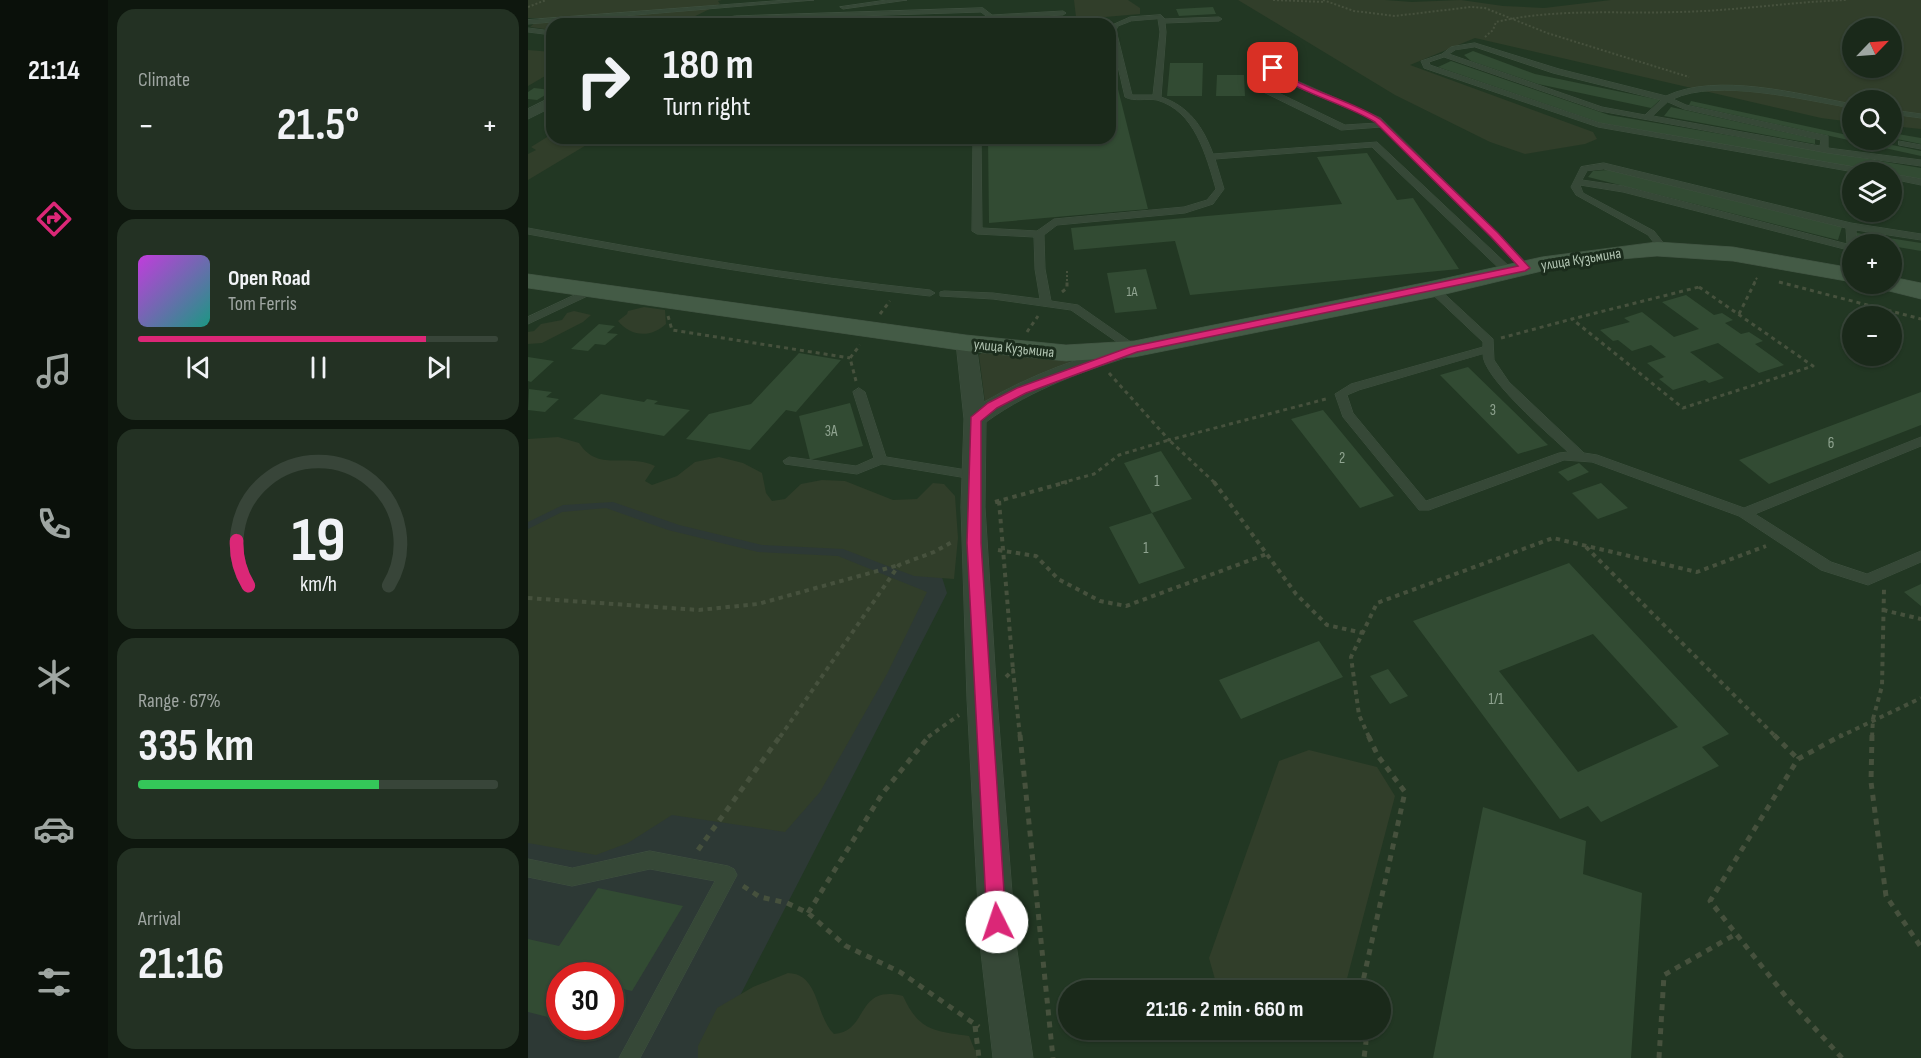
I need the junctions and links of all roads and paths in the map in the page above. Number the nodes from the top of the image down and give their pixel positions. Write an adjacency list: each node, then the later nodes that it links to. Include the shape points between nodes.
1 (546, 0): 7 (path)
2 (811, 0): 11 (lane)
3 (904, 0): 8 (lane)
4 (1273, 0): 6 (path)
5 (1846, 0): 14 (path, via 1677,12 1547,13)
6 (1325, 1): 14 (path, via 1362,12 1395,16 1480,7)
7 (528, 7)
8 (835, 7)
9 (811, 8): 12 (lane, via 752,11)
10 (1063, 13): 13 (lane, via 990,17 983,10)
11 (579, 18)
12 (735, 18)
13 (780, 18)
14 (1510, 18): 22 (path, via 1496,22 1494,30); 25 (path)
15 (1219, 19): 17 (lane)
16 (546, 21): 18 (lane)
17 (1162, 21): 19 (lane, via 1161,17 1144,18); 26 (lane)
18 (528, 22)
19 (1116, 24)
20 (528, 30): 21 (lane)
21 (546, 32)
22 (1475, 45): 23 (lane, via 1453,48); 27 (lane, via 1556,71)
23 (1444, 55): 33 (lane, via 1600,109); 41 (lane, via 1425,61 1427,66 1598,126)
24 (1116, 57): 26 (lane, via 1129,98)
25 (1691, 78)
26 (1157, 98): 39 (lane, via 1188,114)
27 (1667, 99): 29 (lane, via 1693,89 1724,89); 33 (lane); 38 (lane, via 1684,107 1825,138)
28 (546, 104): 31 (street)
29 (1842, 105)
30 (1902, 113): 32 (lane)
31 (528, 115)
32 (1921, 116)
33 (1647, 117): 38 (lane)
34 (1382, 125): 34 (lane, via 1364,112 1290,81 1256,55 1258,86 1344,128); 52 (lane, via 1495,235)
35 (1902, 143): 37 (lane)
36 (977, 144): 47 (lane, via 977,231)
37 (1921, 147)
38 (1824, 149): 40 (lane)
39 (1210, 157): 47 (lane, via 1220,189 1210,202 1185,210 1054,222); 52 (lane, via 1374,144)
40 (1921, 163)
41 (1842, 168)
42 (1902, 179): 44 (lane)
43 (1577, 182): 45 (lane, via 1584,169 1604,166); 50 (lane, via 1623,189); 51 (lane, via 1575,187 1580,195 1651,233)
44 (1921, 182)
45 (1851, 226): 48 (lane); 49 (lane)
46 (528, 231): 61 (lane, via 707,265)
47 (1039, 234): 64 (lane)
48 (1851, 234)
49 (1921, 237)
50 (1842, 245)
51 (1664, 250): 52 (main road, улица Кузьмина, via 1591,255); 53 (main road, улица Кузьмина, via 1763,258)
52 (1517, 270): 58 (main road, улица Кузьмина)
53 (1842, 273)
54 (1767, 279): 65 (path, via 1756,276)
55 (528, 282): 59 (main road, улица Кузьмина)
56 (1778, 282): 67 (path)
57 (1902, 286): 60 (main road)
58 (1433, 289): 70 (lane); 71 (main road, улица Кузьмина)
59 (592, 290): 63 (main road, улица Кузьмина); 68 (lane)
60 (1921, 291)
61 (930, 293)
62 (944, 294): 64 (lane)
63 (675, 301): 69 (main road, улица Кузьмина); 72 (path, via 667,311 672,330)
64 (1046, 304): 71 (lane, via 1074,307)
65 (1739, 314): 66 (path, via 1699,287); 66 (path, via 1813,366 1683,408)
66 (1572, 319): 70 (path)
67 (1921, 319)
68 (528, 321)
69 (966, 343): 71 (main road, улица Кузьмина, via 1066,353); 74 (street)
70 (1489, 345): 76 (lane, via 1488,360 1504,385); 76 (lane, via 1355,387 1341,394 1347,414 1424,507 1563,456)
71 (1134, 350): 74 (street, via 1022,390)
72 (849, 358)
73 (859, 392): 77 (lane)
74 (975, 419): 79 (street)
75 (1921, 441): 81 (lane)
76 (1580, 457): 81 (lane, via 1593,458)
77 (881, 460): 78 (lane, via 857,470); 79 (lane)
78 (789, 461)
79 (973, 475): 80 (street)
80 (986, 504): 83 (street); 85 (path); 86 (path, via 1094,474 1119,455 1168,440 1212,479)
81 (1744, 513): 82 (lane)
82 (1783, 538): 84 (path, via 1697,572); 89 (lane, via 1826,566 1868,580)
83 (974, 543): 85 (path); 88 (path, via 961,536 934,552); 106 (street, via 998,944)
84 (1585, 546): 93 (path, via 1553,538 1377,603); 97 (path)
85 (1003, 552): 86 (path, via 1036,556 1058,579 1100,601 1126,606); 94 (path)
86 (1267, 554): 93 (path, via 1296,594 1327,625)
87 (1921, 556): 89 (lane)
88 (899, 565): 90 (path, via 758,604 699,610); 98 (path)
89 (1884, 573): 91 (path)
90 (528, 598)
91 (1883, 610): 92 (path); 96 (path, via 1882,686)
92 (1921, 619)
93 (1363, 633): 103 (path, via 1351,657 1359,715 1378,756 1405,792)
94 (1013, 670)
95 (1921, 698): 96 (path)
96 (1873, 719): 97 (path); 102 (path, via 1871,782 1886,896)
97 (1798, 759): 101 (path, via 1710,901)
98 (685, 867): 99 (lane, via 650,860 572,877); 100 (lane)
99 (528, 868)
100 (728, 875): 104 (path, via 760,897 808,913 846,946 900,972); 107 (lane)
101 (1736, 934): 110 (path, via 1664,975); 111 (path)
102 (1921, 947)
103 (1363, 980)
104 (975, 1025): 106 (path); 108 (path)
105 (1365, 1040): 109 (path)
106 (1012, 1050)
107 (628, 1058)
108 (979, 1058)
109 (1364, 1058)
110 (1659, 1058)
111 (1842, 1058)

